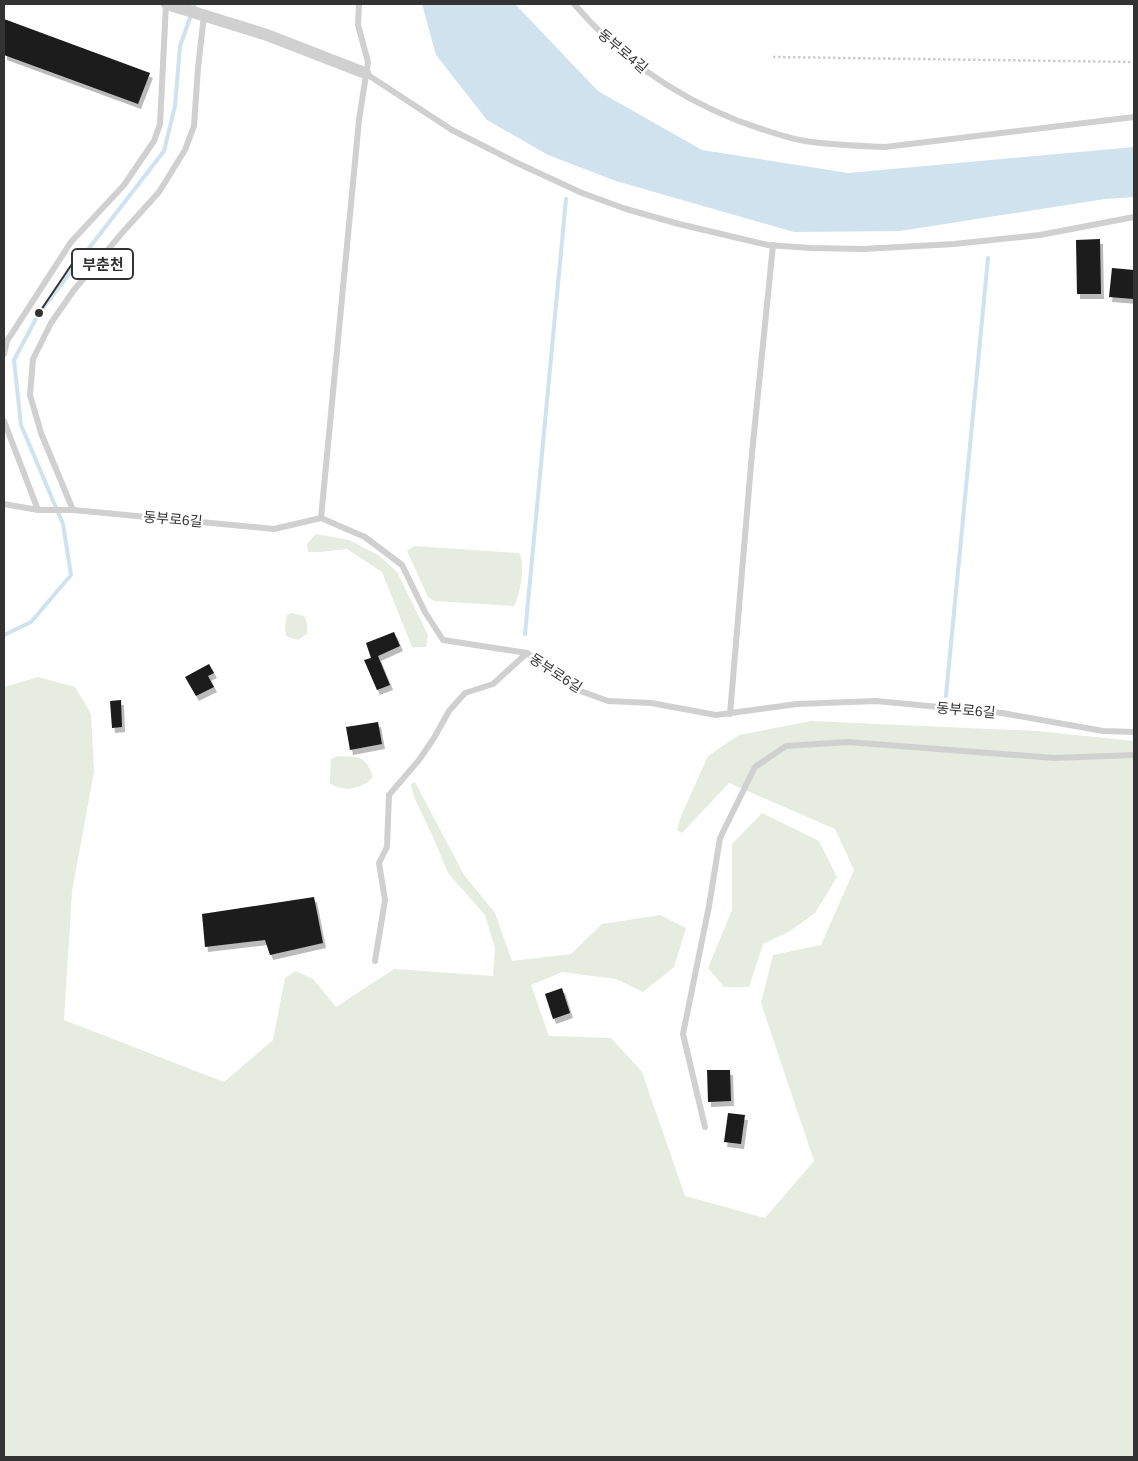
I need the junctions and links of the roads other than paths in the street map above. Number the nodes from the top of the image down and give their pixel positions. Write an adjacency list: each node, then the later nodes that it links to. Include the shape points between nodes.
1 (166, 4): 4 (street); 9 (lane, via 160,124 154,141 124,185 71,242 7,341)
2 (359, 4): 5 (lane, via 358,25 368,62)
3 (574, 4): 6 (lane, 동부로4길, via 632,62 677,92 761,130 804,141 885,147)
4 (204, 15): 5 (street); 13 (lane, via 194,126 185,150 159,192 74,290 51,323 33,359 30,395 41,433)
5 (365, 73): 8 (lane, via 452,130 582,193 679,224); 14 (lane)
6 (1134, 117)
7 (1134, 217): 8 (lane, via 1040,235 954,244 863,249)
8 (774, 245): 16 (lane)
9 (4, 354)
10 (4, 421): 12 (lane)
11 (4, 504): 12 (lane, 동부로6길)
12 (38, 510): 13 (lane, 동부로6길)
13 (73, 510): 14 (lane, 동부로6길, via 274,529)
14 (321, 518): 15 (lane, 동부로6길, via 365,537 402,565 443,640)
15 (526, 653): 16 (lane, 동부로6길, via 575,689 608,701 651,703 716,716); 19 (lane, via 493,684 465,693 449,711 419,760 389,795 387,847 379,863 385,900)
16 (730, 714): 17 (lane, 동부로6길, via 797,704 876,701 1002,713 1104,731)
17 (1134, 732)
18 (1134, 755): 20 (lane, via 1054,758 848,742 786,746 755,767 720,838 683,1034)
19 (375, 961)
20 (705, 1127)

